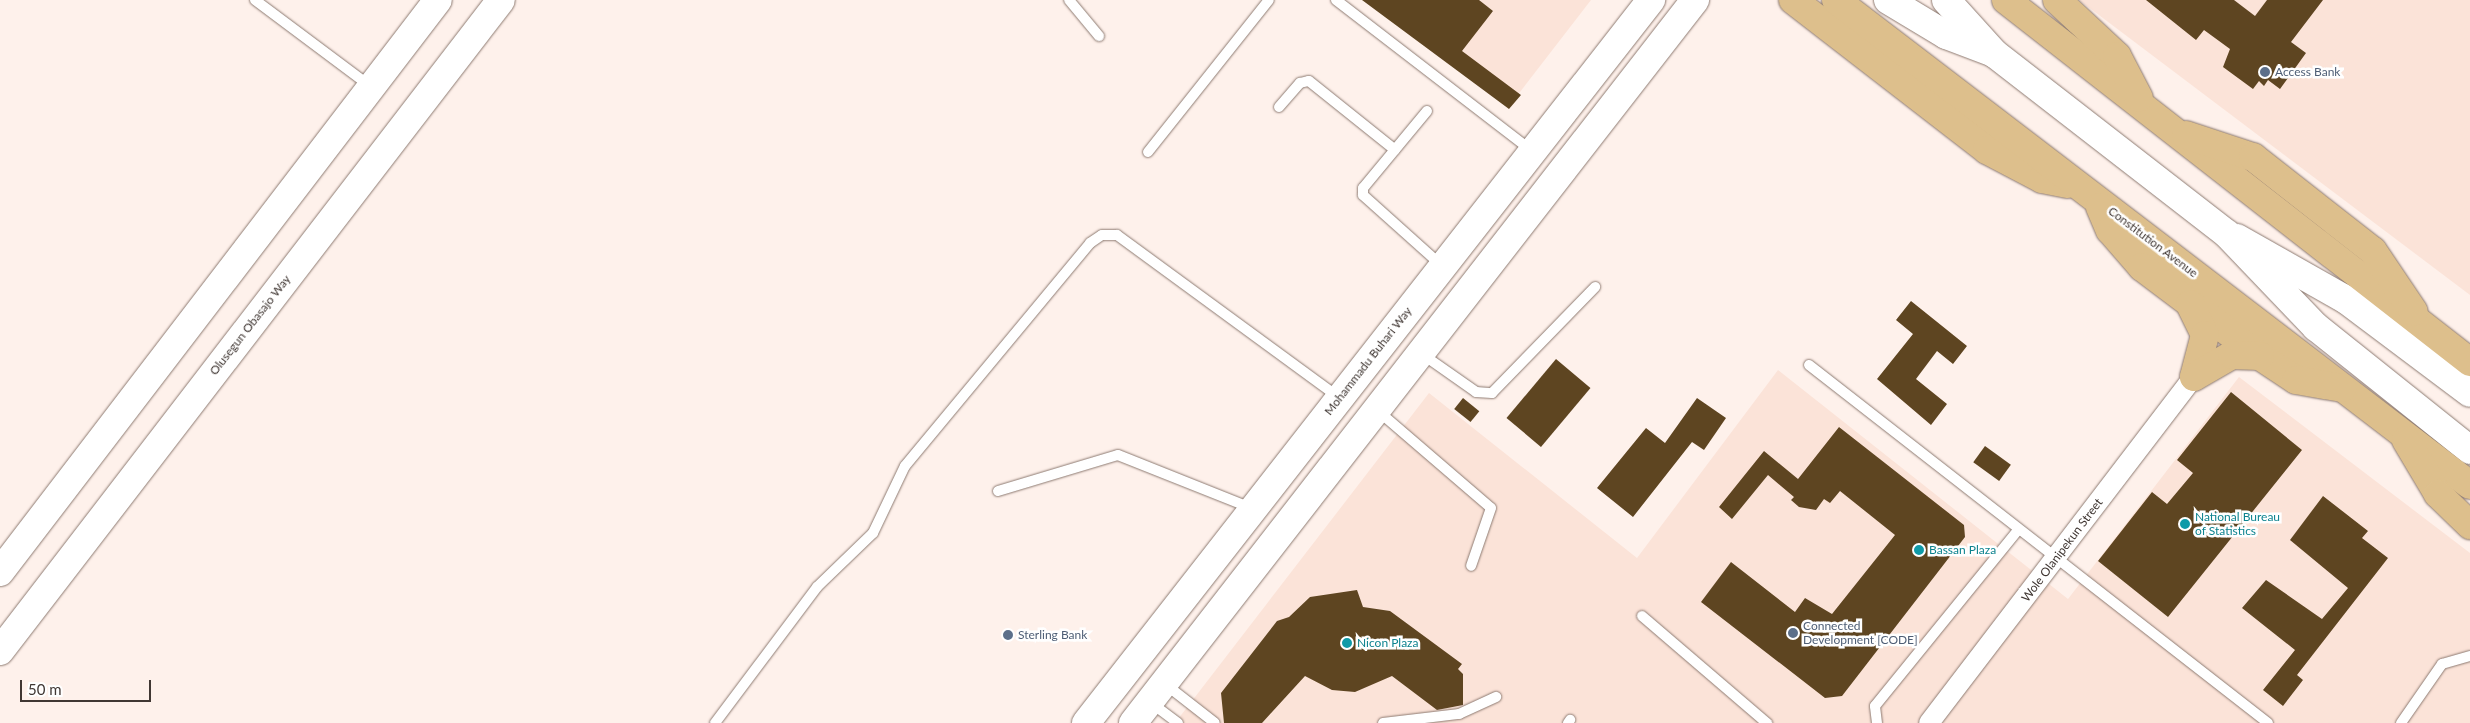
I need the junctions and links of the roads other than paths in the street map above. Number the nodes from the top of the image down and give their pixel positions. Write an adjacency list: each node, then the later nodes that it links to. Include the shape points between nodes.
1 (255, 0): 17 (lane)
2 (438, 0): 17 (main road)
3 (501, 0): 51 (main road, Olusegun Obasajo Way)
4 (1068, 0): 15 (lane)
5 (1269, 0): 23 (lane)
6 (1336, 0): 22 (lane)
7 (1651, 0): 22 (main road, Mohammadu Buhari Way)
8 (1695, 0): 29 (main road)
9 (1793, 0): 24 (main road, via 1987,150 2042,180)
10 (1836, 0): 24 (main road, Constitution Avenue)
11 (1888, 0): 16 (main road, via 1946,35)
12 (1946, 0): 16 (main road)
13 (2006, 0): 18 (main road)
14 (2057, 0): 18 (main road, via 2117,56)
15 (1099, 36)
16 (1995, 54): 25 (main road)
17 (371, 87): 49 (main road, via 242,261)
18 (2143, 106): 31 (main road, via 2176,133 2253,157 2366,245 2387,265 2421,324)
19 (1279, 107): 21 (lane, via 1300,83 1309,81)
20 (1427, 111): 21 (lane)
21 (1396, 150): 26 (lane, via 1363,188 1363,194)
22 (1533, 151): 26 (main road, Mohammadu Buhari Way)
23 (1148, 152)
24 (2087, 192): 28 (main road, via 2126,250); 34 (main road, Constitution Avenue)
25 (2227, 234): 35 (main road, via 2345,299); 41 (main road, via 2316,327)
26 (1442, 266): 36 (main road, Mohammadu Buhari Way)
27 (1595, 287): 29 (lane, via 1492,393 1476,392)
28 (2188, 301): 30 (main road); 33 (main road, via 2205,335)
29 (1421, 353): 37 (main road)
30 (2260, 356): 33 (main road, via 2232,355); 34 (main road, via 2296,380)
31 (2470, 362)
32 (1809, 366): 46 (lane)
33 (2194, 377): 47 (street, Wole Olanipekun Street)
34 (2344, 388): 39 (main road, Constitution Avenue)
35 (2470, 393)
36 (1340, 398): 38 (main road, Mohammadu Buhari Way); 55 (lane, via 1117,235 1102,235 1090,243 905,466 873,533 817,587)
37 (1377, 410): 40 (main road); 48 (lane, via 1491,508)
38 (1322, 420): 40 (main road); 44 (main road, Mohammadu Buhari Way)
39 (2404, 434): 42 (main road, Constitution Avenue); 45 (main road, via 2417,464 2438,494)
40 (1350, 444): 53 (main road)
41 (2470, 450)
42 (2470, 485)
43 (998, 491): 44 (lane, via 1118,455)
44 (1252, 508): 56 (main road, Mohammadu Buhari Way)
45 (2470, 525)
46 (2018, 530): 47 (lane); 62 (lane, via 1875,706)
47 (2055, 560): 63 (street, Wole Olanipekun Street); 64 (lane)
48 (1471, 566)
49 (0, 572)
50 (1642, 616): 61 (lane)
51 (0, 652)
52 (2470, 656): 65 (lane, via 2442,664)
53 (1157, 692): 57 (main road); 58 (lane); 59 (lane)
54 (1496, 697): 60 (lane, via 1458,714)
55 (715, 723)
56 (1086, 723)
57 (1133, 723)
58 (1178, 723)
59 (1215, 723)
60 (1383, 723)
61 (1767, 723)
62 (1877, 723)
63 (1929, 723)
64 (2268, 723)
65 (2401, 723)

